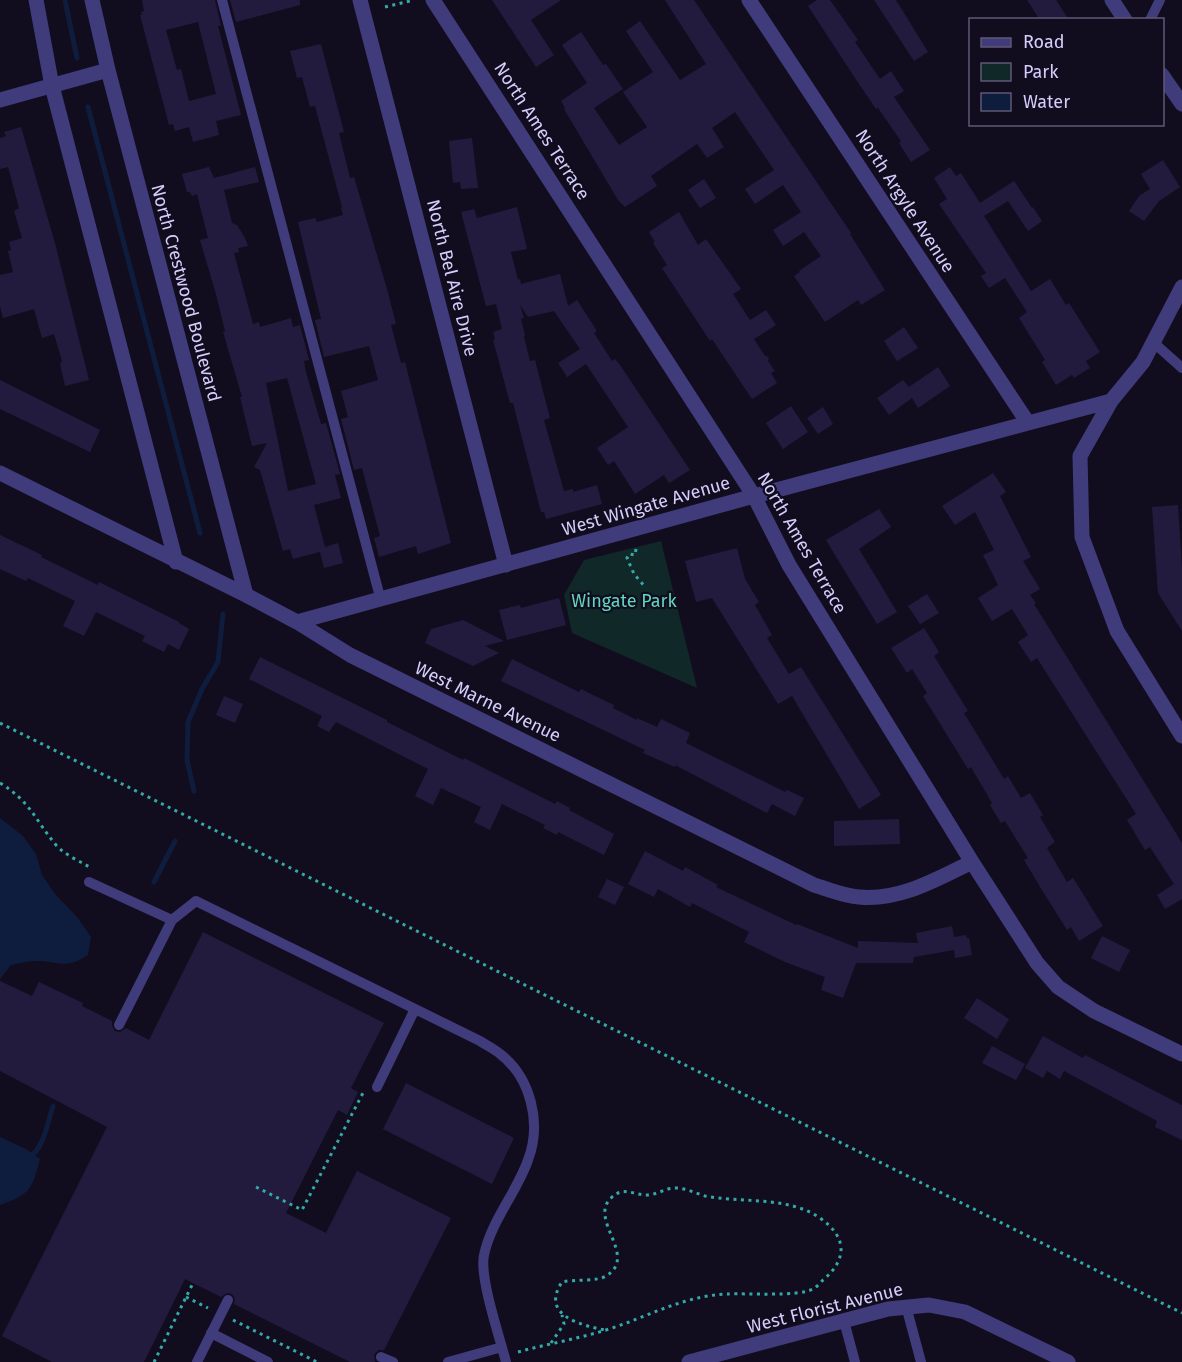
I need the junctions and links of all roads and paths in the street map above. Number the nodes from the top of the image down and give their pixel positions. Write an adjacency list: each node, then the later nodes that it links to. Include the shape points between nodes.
1 (36, 0): 15 (street)
2 (92, 0): 13 (street, North Crestwood Boulevard)
3 (222, 0): 30 (lane)
4 (360, 0): 27 (street, North Bel Aire Drive)
5 (433, 0): 24 (street, North Ames Terrace)
6 (749, 0): 22 (street, North Argyle Avenue)
7 (1112, 0): 11 (street)
8 (1160, 0): 12 (lane)
9 (410, 1): 10 (path)
10 (386, 8)
11 (1124, 18)
12 (1151, 18)
13 (108, 70): 15 (street); 29 (street, North Crestwood Boulevard)
14 (1164, 78): 17 (street)
15 (52, 86): 16 (street); 26 (street)
16 (0, 100)
17 (1182, 104)
18 (1182, 287): 19 (street)
19 (1153, 342): 20 (lane); 21 (street, via 1143,362)
20 (1182, 368)
21 (1111, 401): 22 (street, West Wingate Avenue); 33 (street, via 1080,456 1082,537 1117,631)
22 (1028, 423): 24 (street, West Wingate Avenue)
23 (0, 473): 26 (street, West Marne Avenue)
24 (754, 496): 27 (street, West Wingate Avenue); 35 (street, North Ames Terrace, via 789,565)
25 (636, 549): 28 (path, via 635,555 629,554 627,558)
26 (176, 562): 29 (street, West Marne Avenue)
27 (506, 565): 30 (street, West Wingate Avenue)
28 (646, 588)
29 (246, 595): 31 (street, West Marne Avenue)
30 (380, 597): 31 (street, West Wingate Avenue)
31 (297, 622): 35 (street, West Marne Avenue, via 350,655 814,885 858,897 893,895 925,885)
32 (0, 723): 47 (path)
33 (1182, 736)
34 (0, 783): 36 (path, via 30,807 57,846 72,859 91,867)
35 (972, 862): 40 (street, North Ames Terrace, via 1037,963 1058,987 1094,1011)
36 (89, 882): 37 (lane)
37 (172, 920): 38 (lane, via 196,901); 39 (lane)
38 (416, 1009): 41 (lane); 54 (lane, via 500,1054 518,1072 531,1100 535,1130 528,1160 483,1256 486,1286)
39 (119, 1025)
40 (1182, 1054)
41 (377, 1087): 42 (path, via 362,1092 302,1210)
42 (256, 1187)
43 (193, 1283): 44 (path)
44 (186, 1297): 48 (path); 57 (path)
45 (228, 1300): 48 (lane)
46 (906, 1306): 50 (street, West Florist Avenue); 66 (lane); 67 (street, West Florist Avenue, via 929,1305 965,1312)
47 (1182, 1313)
48 (221, 1314): 52 (lane); 60 (path)
49 (562, 1314): 51 (path, via 571,1321); 51 (path, via 556,1303 556,1292 562,1282 605,1277 613,1270 617,1248 604,1214 605,1206 619,1192 647,1195 683,1188 704,1196 805,1209 832,1227 841,1240 838,1266 812,1290 687,1299); 53 (path, via 564,1324)
50 (844, 1321): 64 (street, West Florist Avenue); 65 (lane)
51 (604, 1330): 53 (path)
52 (211, 1333): 58 (lane); 59 (lane)
53 (551, 1343): 55 (path)
54 (502, 1347): 62 (lane); 63 (lane)
55 (517, 1352)
56 (381, 1357): 61 (lane)
57 (154, 1362)
58 (197, 1362)
59 (268, 1362)
60 (317, 1362)
61 (393, 1362)
62 (448, 1362)
63 (506, 1362)
64 (689, 1362)
65 (855, 1362)
66 (921, 1362)
67 (1068, 1362)

